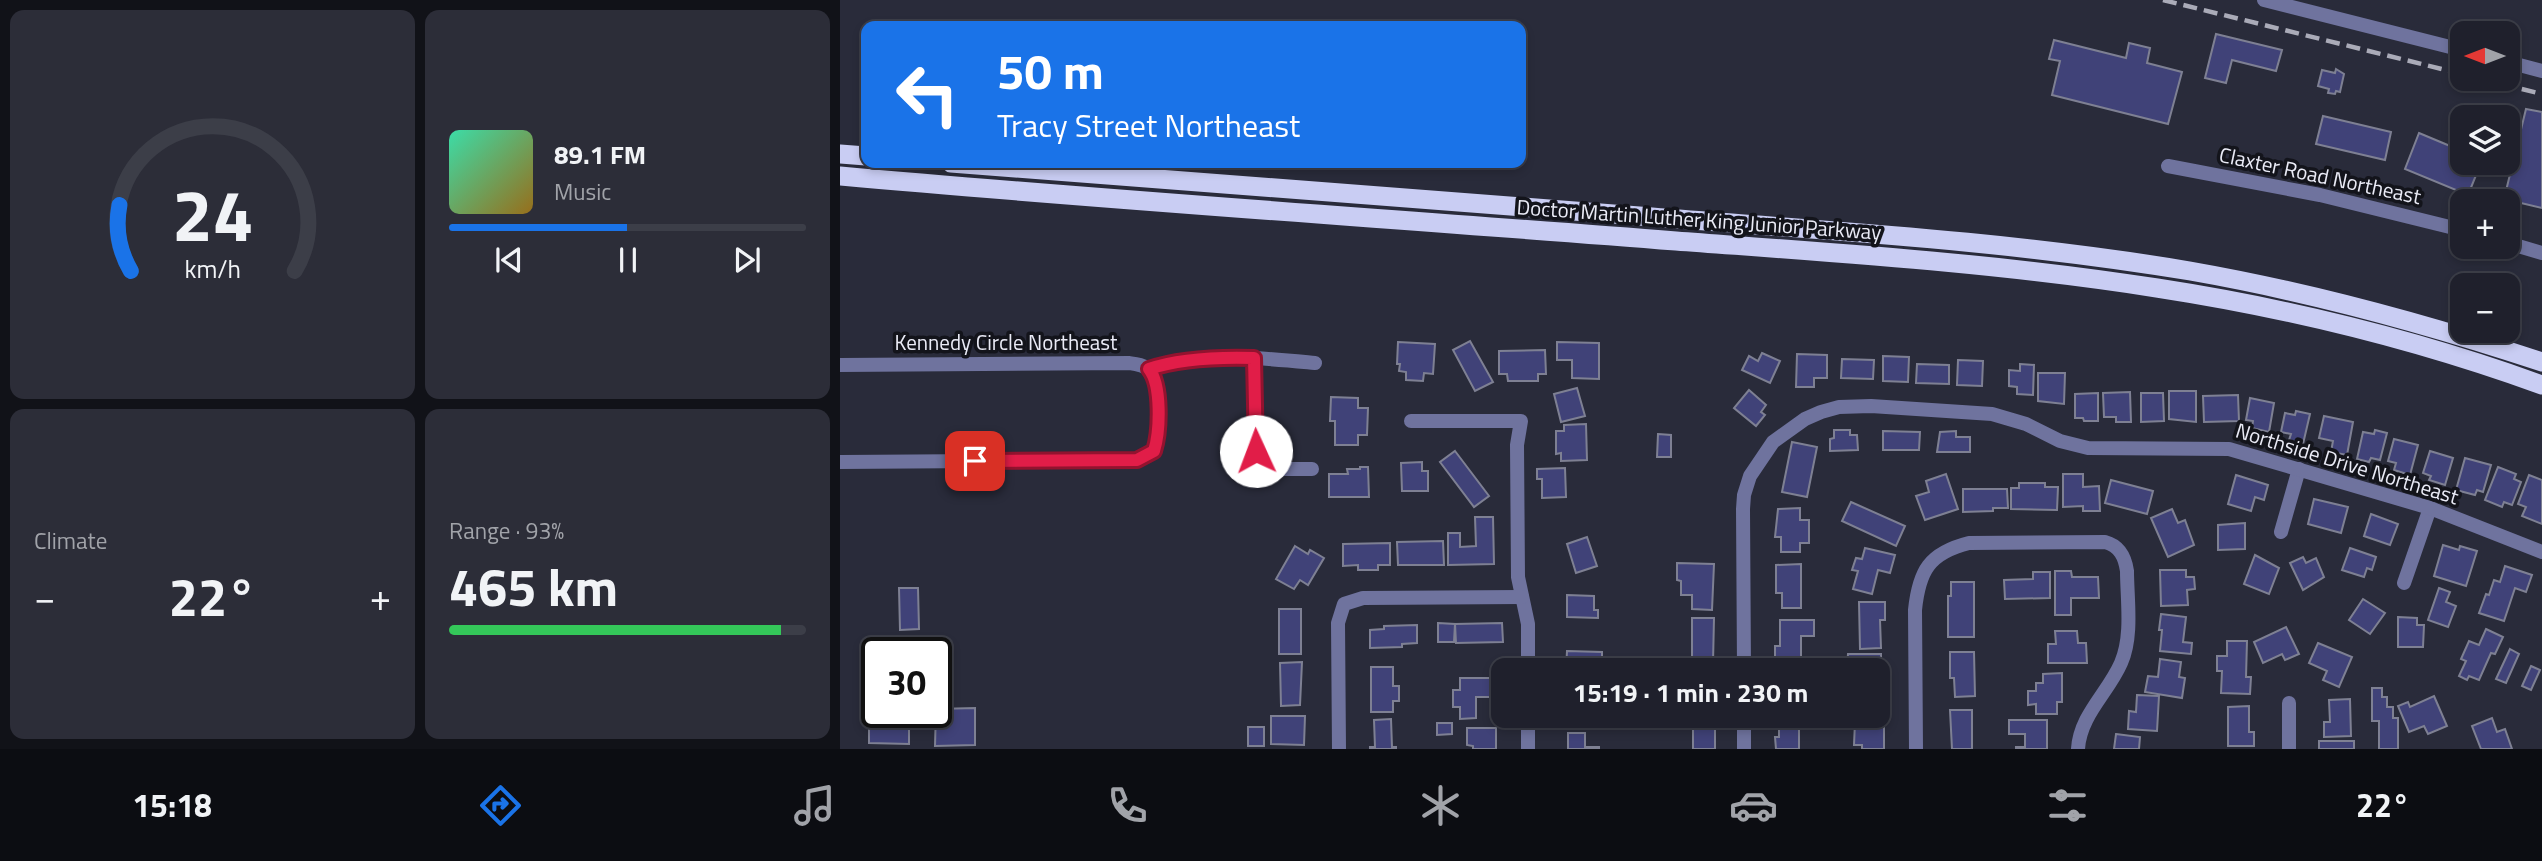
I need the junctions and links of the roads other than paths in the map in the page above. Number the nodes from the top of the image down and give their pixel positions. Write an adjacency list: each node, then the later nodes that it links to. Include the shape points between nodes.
1 (2264, 0): 2 (street)
2 (2450, 47)
3 (2520, 65): 4 (street)
4 (2542, 71)
5 (840, 154): 6 (highway)
6 (861, 156)
7 (2168, 166): 10 (street, Claxter Road Northeast, via 2320,195)
8 (1016, 168): 14 (highway, Doctor Martin Luther King Junior Parkway, via 2014,247 2264,286 2435,328)
9 (840, 176): 18 (highway, Doctor Martin Luther King Junior Parkway, via 1858,255 2083,278 2299,315 2406,342)
10 (2450, 227)
11 (2520, 247): 12 (street)
12 (2542, 253)
13 (1254, 358): 15 (street); 17 (street, via 1170,363); 21 (street, via 1256,451 1268,466 1277,469)
14 (2542, 362)
15 (1315, 363)
16 (840, 365): 17 (street, Kennedy Circle Northeast, via 1129,363)
17 (1149, 369): 20 (street, via 1157,387 1158,430 1154,451 1144,458)
18 (2542, 385)
19 (1411, 421): 27 (street, via 1521,421 1517,578)
20 (840, 462)
21 (1312, 469)
22 (2299, 469): 23 (street, Northside Drive Northeast); 24 (street); 29 (street, Northside Drive Northeast, via 2229,449 2088,448 1992,414 1871,406 1821,412 1773,442 1750,476 1744,495)
23 (2430, 508): 25 (street, Northside Drive Northeast); 26 (street)
24 (2281, 532)
25 (2542, 552)
26 (2404, 583)
27 (1522, 597): 28 (street); 33 (street, via 1363,598 1344,604 1338,623)
28 (1528, 658)
29 (1744, 658)
30 (2289, 703): 38 (street)
31 (1528, 728): 34 (street)
32 (1744, 728): 35 (street)
33 (1339, 749)
34 (1528, 749)
35 (1744, 749)
36 (1916, 749): 37 (street, via 1915,610 1918,588 1934,560 1948,548 1969,543 2105,542 2119,549 2125,559 2126,649 2082,726)
37 (2078, 749)
38 (2289, 749)

